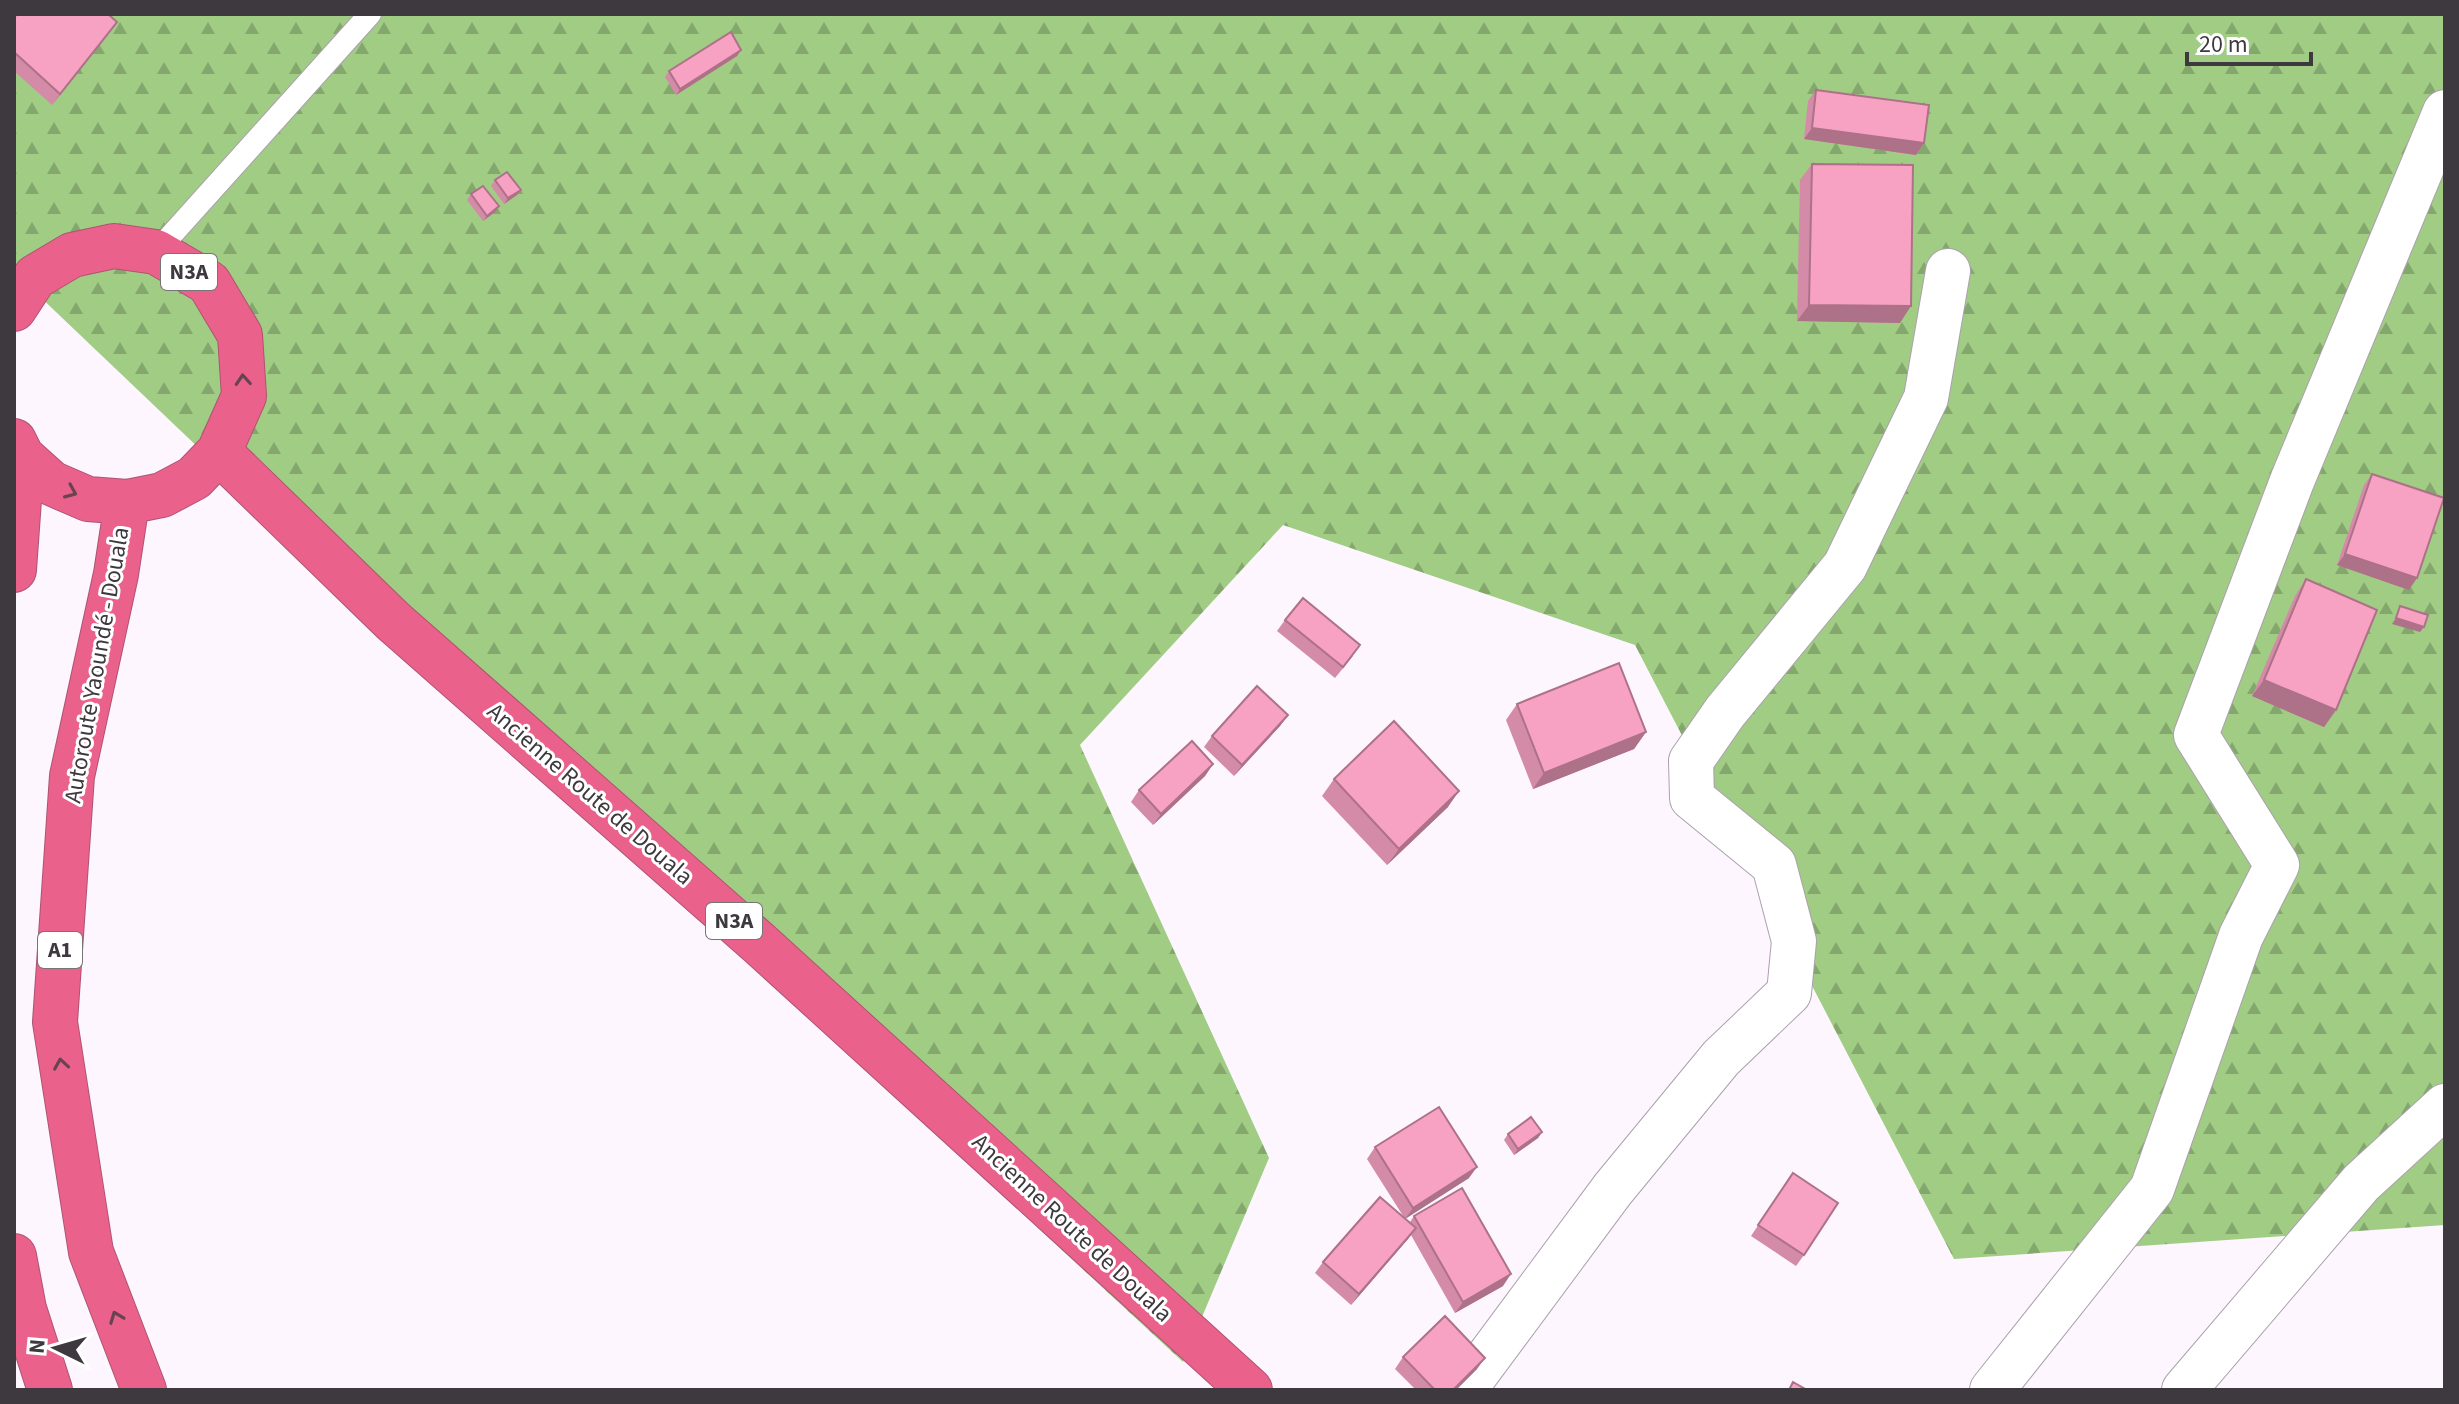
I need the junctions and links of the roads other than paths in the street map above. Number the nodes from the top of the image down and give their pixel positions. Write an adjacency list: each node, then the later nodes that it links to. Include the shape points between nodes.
1 (370, 14): 3 (lane)
2 (2445, 112): 16 (street, via 2292,481 2196,735 2277,865 2241,936 2152,1189)
3 (156, 252): 5 (highway, N3A, via 114,246 72,255); 7 (highway, N3A, one-way to 3, via 244,396 240,335 209,283)
4 (1948, 271): 15 (street, via 1926,398 1845,566 1691,761 1692,798 1774,865 1794,941 1789,993 1711,1070 1613,1189)
5 (21, 281)
6 (18, 449): 8 (highway, N3A, one-way to 8, via 63,489 88,499); 9 (highway)
7 (219, 452): 8 (highway, N3A, via 183,484 162,495); 14 (highway, Ancienne Route de Douala / N3A, via 393,621 760,944)
8 (127, 502): 13 (highway, Autoroute Yaoundé - Douala / A1, one-way to 8, via 91,1252 55,1022 72,776)
9 (14, 570)
10 (2445, 1106): 17 (street, via 2361,1183)
11 (14, 1256): 12 (highway, via 24,1309)
12 (50, 1390)
13 (144, 1390)
14 (1250, 1390)
15 (1464, 1390)
16 (1992, 1390)
17 (2184, 1390)

